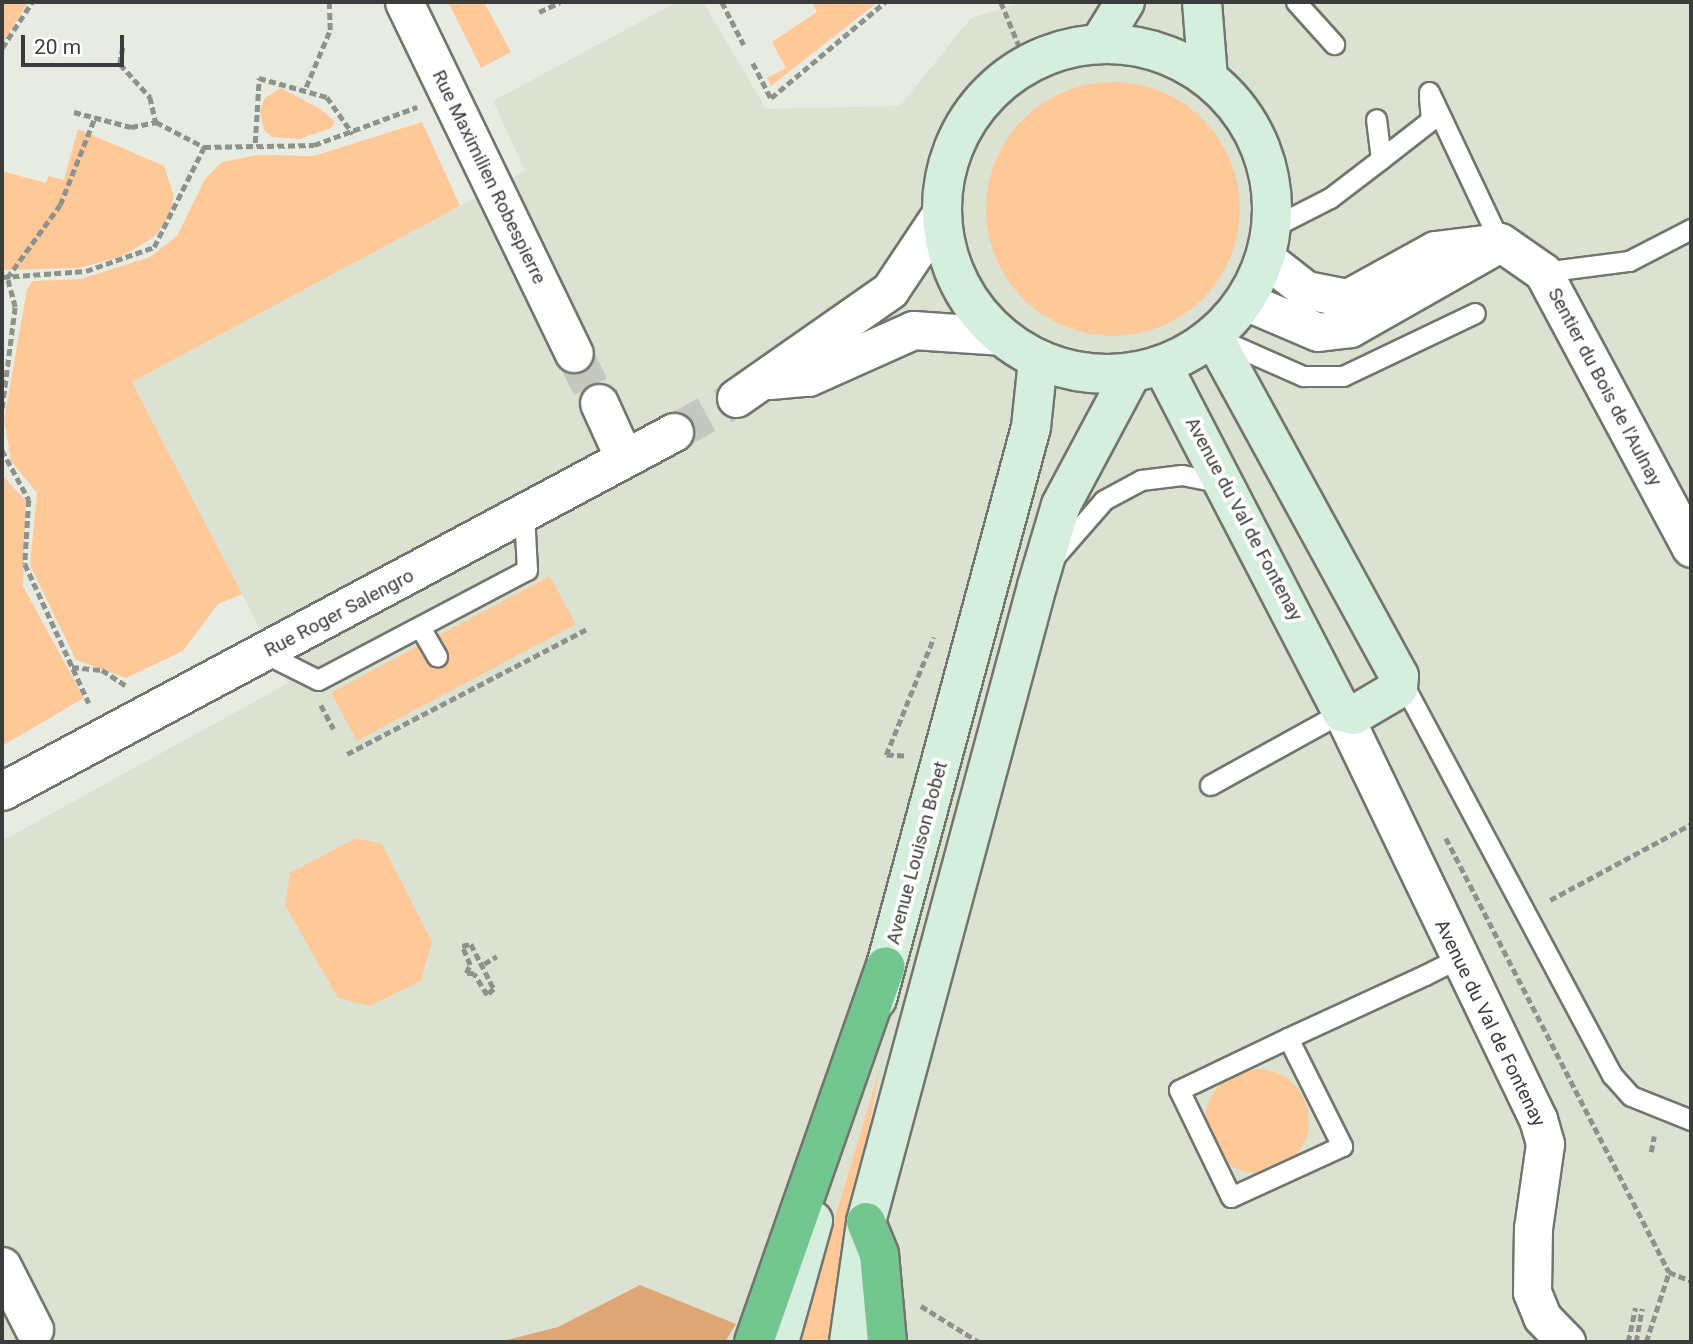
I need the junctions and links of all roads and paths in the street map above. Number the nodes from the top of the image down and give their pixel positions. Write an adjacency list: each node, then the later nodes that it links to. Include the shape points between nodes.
1 (32, 2): 16 (path)
2 (329, 2): 20 (path, via 330,30)
3 (404, 2): 21 (street, Rue Maximilien Robespierre)
4 (560, 2): 11 (path)
5 (722, 2): 14 (path)
6 (885, 2): 17 (path, via 771,99)
7 (1000, 2): 18 (path)
8 (1125, 2): 12 (main road)
9 (1202, 2): 19 (main road)
10 (1296, 2): 13 (lane, via 1325,25)
11 (540, 12)
12 (1099, 44): 18 (main road); 19 (main road, via 1158,52)
13 (1334, 44)
14 (744, 45)
15 (123, 47): 25 (path, via 120,64 150,97)
16 (2, 48)
17 (753, 63)
18 (1027, 65): 30 (main road, via 974,111 945,176)
19 (1208, 78): 33 (main road, via 1236,105 1265,159)
20 (306, 87): 26 (path, via 327,97); 27 (path, via 259,78)
21 (450, 99): 26 (path); 40 (street, Rue Maximilien Robespierre)
22 (74, 112): 23 (path)
23 (95, 117): 25 (path, via 131,127); 35 (path, via 60,205)
24 (1376, 119): 29 (lane)
25 (156, 122): 28 (path)
26 (353, 134): 27 (path, via 314,145)
27 (255, 143): 28 (path)
28 (204, 147): 35 (path, via 155,247 86,271)
29 (1381, 159): 32 (lane, via 1431,120 1429,92); 33 (lane)
30 (942, 212): 38 (main road, via 958,280); 43 (street, via 890,290 799,351)
31 (1691, 229): 34 (lane, via 1629,261)
32 (1500, 242): 33 (street, via 1435,250 1348,298 1307,290); 34 (street, Sentier du Bois de l'Aulnay); 36 (street, via 1350,328 1318,332)
33 (1268, 243): 36 (main road)
34 (1543, 272): 52 (street, Sentier du Bois de l'Aulnay)
35 (4, 278): 46 (path, via 15,307)
36 (1245, 301): 39 (main road)
37 (1475, 313): 39 (lane, via 1343,376 1303,376)
38 (1000, 336): 41 (main road); 43 (street, via 913,330 808,377)
39 (1213, 337): 42 (main road); 60 (main road)
40 (574, 353)
41 (1038, 360): 42 (main road, via 1089,374); 75 (main road, Avenue Louison Bobet, via 1031,427)
42 (1146, 370): 50 (main road, Avenue du Val de Fontenay); 53 (main road, via 1061,505)
43 (769, 380): 44 (street)
44 (736, 398)
45 (599, 403): 49 (street)
46 (2, 408)
47 (674, 432): 49 (street, Rue Roger Salengro)
48 (2, 450): 59 (path, via 29,500 25,564)
49 (624, 458): 51 (street, Rue Roger Salengro)
50 (1227, 484): 53 (lane, via 1182,475 1123,488 1104,500); 62 (main road, Avenue du Val de Fontenay)
51 (524, 512): 54 (lane, via 527,570); 57 (street, Rue Roger Salengro)
52 (1691, 548)
53 (1041, 573): 81 (main road)
54 (420, 627): 57 (lane, via 318,680); 58 (lane)
55 (587, 629): 66 (path)
56 (936, 632): 67 (path, via 887,755)
57 (264, 653): 63 (street, Rue Roger Salengro)
58 (437, 657)
59 (72, 667): 63 (path, via 117,676); 65 (path)
60 (1399, 676): 62 (main road, via 1394,693 1354,715); 71 (lane)
61 (315, 695): 64 (path)
62 (1342, 712): 68 (lane); 73 (street, Avenue du Val de Fontenay, via 1396,835)
63 (146, 716): 65 (street, Rue Roger Salengro)
64 (334, 729)
65 (105, 738): 69 (street, Rue Roger Salengro)
66 (348, 754)
67 (909, 756)
68 (1210, 785)
69 (2, 791)
70 (1691, 824): 71 (path)
71 (1524, 914): 73 (path); 77 (lane, via 1612,1075 1631,1096)
72 (497, 956): 74 (path)
73 (1461, 957): 76 (lane); 94 (street, Avenue du Val de Fontenay, via 1542,1132 1532,1292 1542,1317)
74 (484, 964): 74 (path, via 471,944 461,946 470,965 466,973 474,974 487,995 494,989)
75 (887, 966): 89 (highway); 90 (main road, Avenue Louison Bobet)
76 (1288, 1038): 76 (lane, via 1179,1090 1231,1197 1342,1146)
77 (1691, 1120)
78 (1654, 1136): 79 (path)
79 (1651, 1152)
80 (1615, 1162): 83 (path)
81 (866, 1222): 91 (main road); 92 (highway, via 879,1254)
82 (2, 1266): 88 (street)
83 (1669, 1272): 84 (path); 97 (path)
84 (1691, 1281)
85 (917, 1306): 93 (path, via 930,1307)
86 (1634, 1308): 95 (path)
87 (1642, 1310): 96 (path)
88 (34, 1329)
89 (754, 1342)
90 (779, 1342)
91 (849, 1342)
92 (887, 1342)
93 (979, 1342)
94 (1566, 1342)
95 (1628, 1342)
96 (1636, 1342)
97 (1646, 1342)

